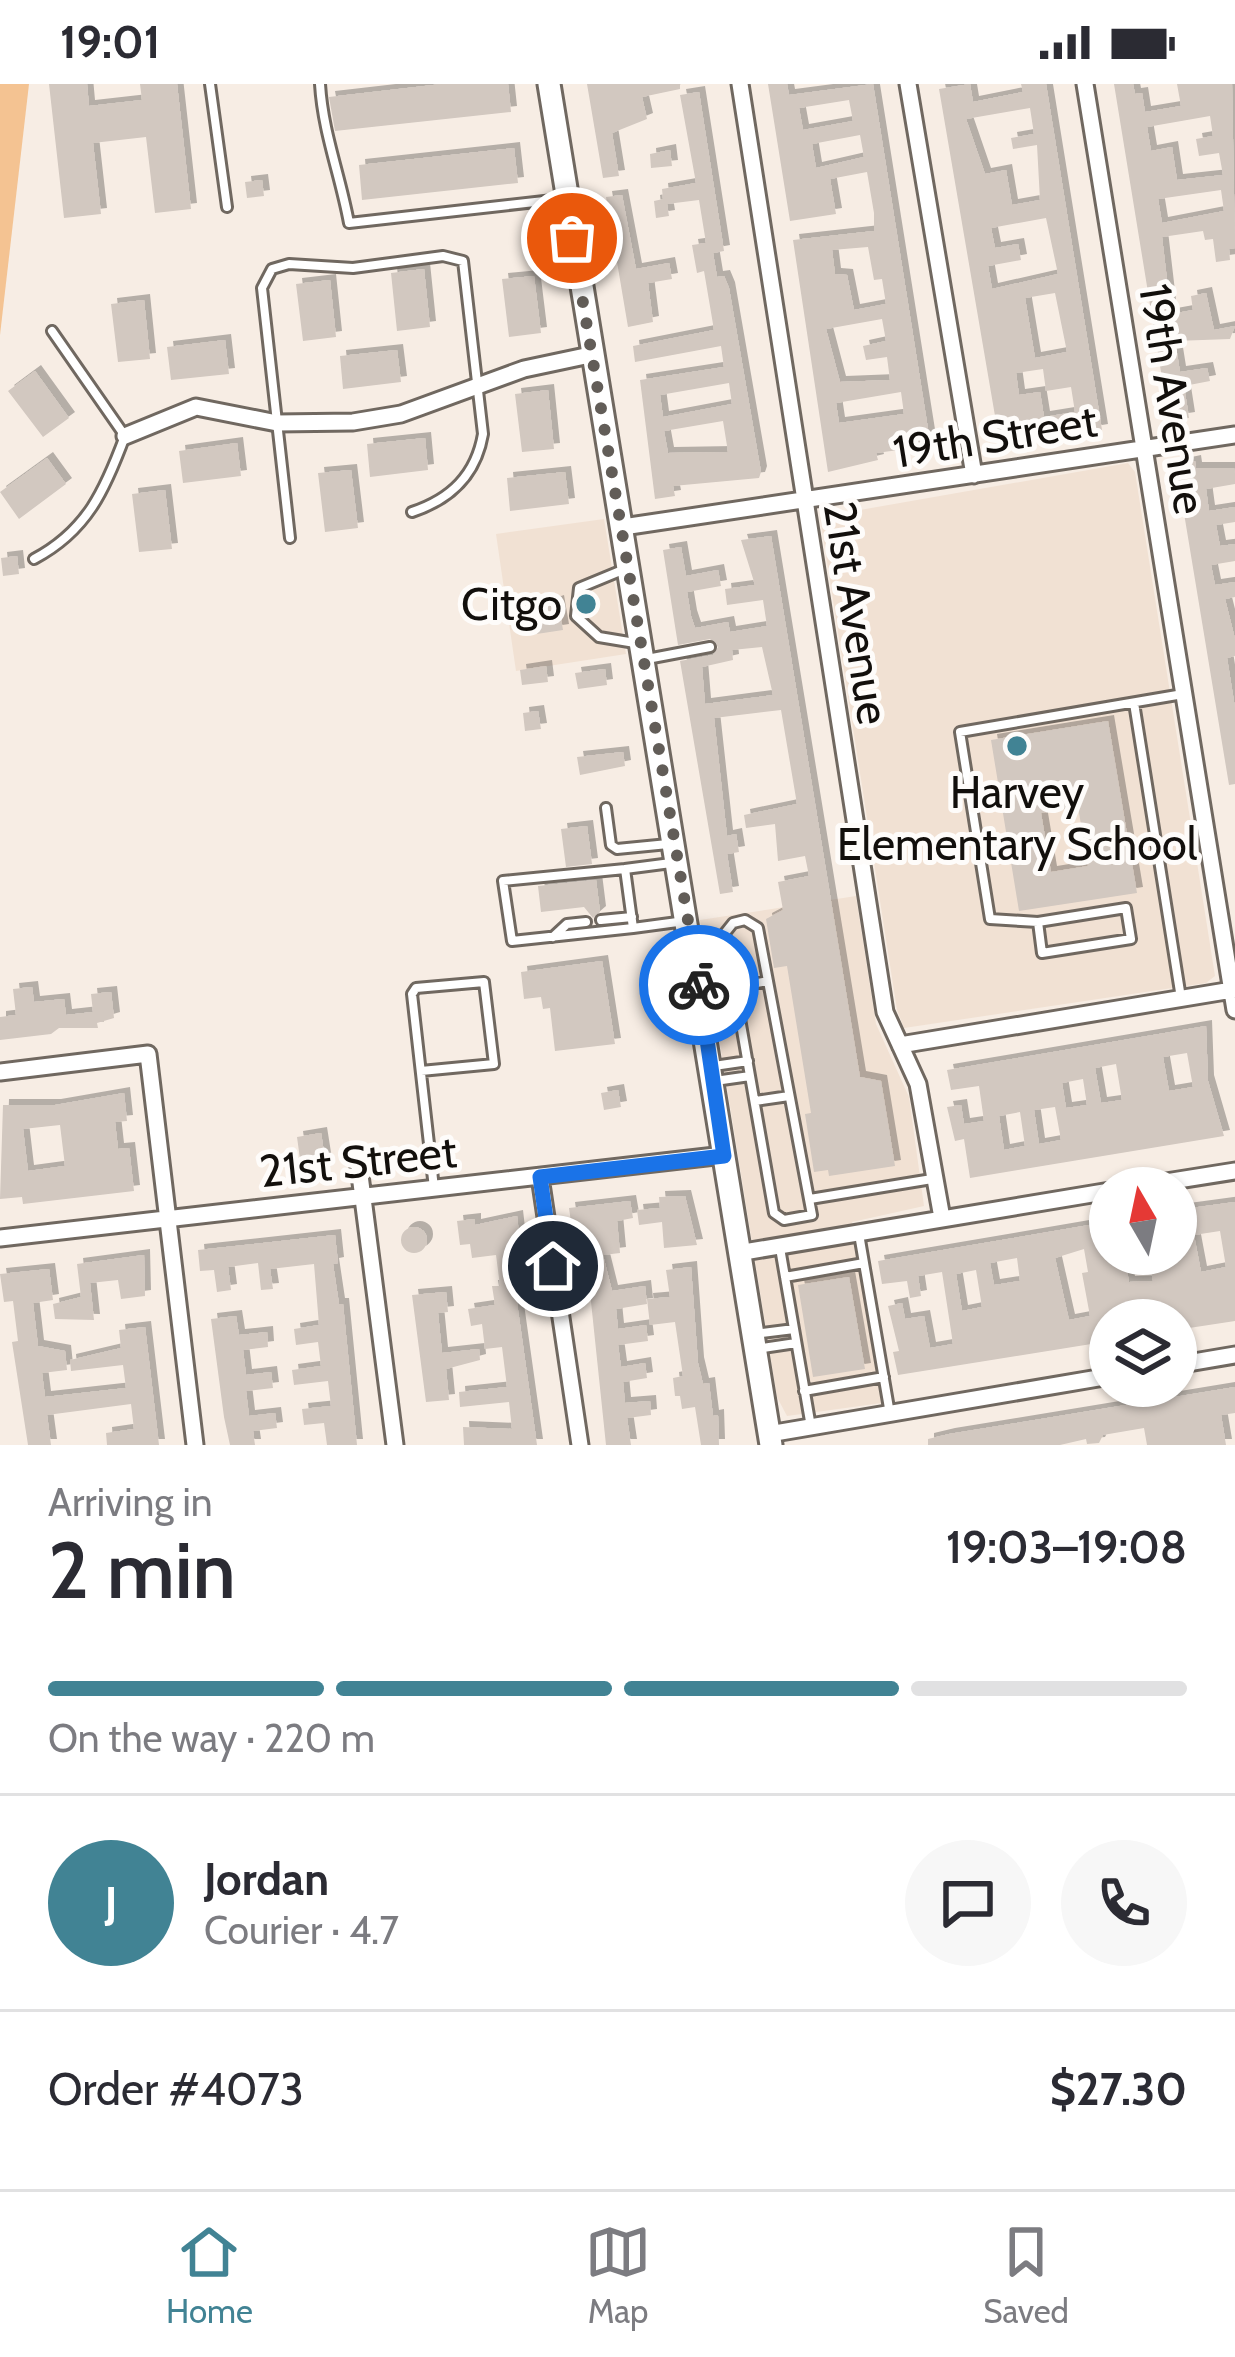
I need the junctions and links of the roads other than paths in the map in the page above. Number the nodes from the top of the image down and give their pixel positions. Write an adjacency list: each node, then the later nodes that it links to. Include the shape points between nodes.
1 (210, 84): 8 (lane)
2 (320, 84): 7 (lane, via 323,134 336,150 349,223)
3 (549, 84): 7 (street)
4 (740, 84): 17 (street, 21st Avenue)
5 (908, 84): 16 (street)
6 (1085, 84): 15 (street, 19th Avenue)
7 (566, 198): 10 (street)
8 (227, 208)
9 (52, 331): 14 (lane)
10 (590, 355): 11 (street); 19 (street)
11 (479, 387): 12 (street, via 401,414); 12 (lane, via 463,261 443,256 323,270 290,264 272,269 262,288); 18 (lane, via 479,456 450,494)
12 (277, 423): 14 (street, via 196,407); 20 (lane)
13 (1235, 435): 15 (street, 19th Street)
14 (125, 436): 21 (lane, via 97,507)
15 (1146, 448): 16 (street, 19th Street); 25 (street, 19th Avenue)
16 (974, 475): 17 (street, 19th Street)
17 (803, 502): 19 (street, 19th Street); 43 (street, 21st Avenue, via 885,1012)
18 (412, 512)
19 (623, 527): 22 (street)
20 (290, 538)
21 (34, 559)
22 (630, 568): 24 (street); 24 (lane, via 579,588 576,616 599,637)
23 (710, 647): 24 (lane)
24 (644, 652): 28 (street)
25 (1185, 694): 26 (lane); 39 (street, 19th Avenue)
26 (1134, 703): 34 (lane, via 960,732 990,919); 41 (lane)
27 (606, 808): 28 (lane, via 616,849)
28 (677, 853): 29 (lane); 32 (street)
29 (625, 869): 30 (lane); 36 (lane, via 503,881 512,940)
30 (632, 917): 31 (lane); 35 (lane)
31 (601, 920)
32 (689, 920): 35 (lane); 40 (street)
33 (586, 922): 36 (lane, via 567,924)
34 (1038, 922): 34 (lane, via 1042,952 1131,939 1126,908)
35 (633, 928): 36 (lane)
36 (552, 938)
37 (768, 981): 38 (lane); 38 (lane, via 758,928 733,922 725,934); 49 (lane)
38 (735, 987): 40 (lane); 40 (lane); 44 (lane)
39 (1232, 990): 41 (street); 42 (street, 19th Avenue)
40 (701, 993): 47 (street)
41 (1181, 998): 43 (street)
42 (1235, 1010)
43 (899, 1045): 56 (street, 21st Avenue, via 923,1106)
44 (748, 1061): 47 (lane); 48 (lane)
45 (421, 1071): 45 (lane, via 494,1064 484,982 416,988); 57 (lane)
46 (0, 1072): 62 (street, via 148,1054)
47 (713, 1073): 48 (lane); 52 (street)
48 (750, 1076): 50 (lane)
49 (790, 1096): 50 (lane); 60 (lane)
50 (755, 1101): 61 (lane, via 774,1213 784,1220)
51 (357, 1151): 59 (street)
52 (724, 1156): 54 (street, 21st Street); 68 (street)
53 (1235, 1171): 55 (street)
54 (540, 1177): 57 (street, 21st Street); 84 (street)
55 (1197, 1177)
56 (935, 1179): 60 (lane); 63 (street, 21st Avenue)
57 (434, 1189): 59 (street, 21st Street)
58 (1089, 1194): 63 (street)
59 (364, 1198): 62 (street, 21st Street); 83 (street)
60 (810, 1199): 61 (lane)
61 (812, 1215): 66 (lane)
62 (169, 1218): 65 (street, 21st Street); 82 (street)
63 (941, 1218): 64 (street)
64 (859, 1232): 66 (street); 69 (lane)
65 (0, 1238)
66 (817, 1240): 67 (street)
67 (779, 1246): 68 (street); 70 (lane)
68 (739, 1253): 72 (street)
69 (864, 1263): 70 (lane); 76 (lane)
70 (784, 1277): 71 (lane)
71 (794, 1329): 72 (lane); 73 (lane)
72 (754, 1341): 73 (lane); 81 (street)
73 (796, 1343): 78 (lane)
74 (1235, 1355): 75 (street)
75 (1197, 1361)
76 (884, 1377): 78 (lane); 79 (lane)
77 (1089, 1380): 79 (street)
78 (804, 1391): 80 (lane)
79 (890, 1414): 80 (street)
80 (811, 1427): 81 (street)
81 (770, 1439)
82 (196, 1445)
83 (395, 1445)
84 (580, 1445)

